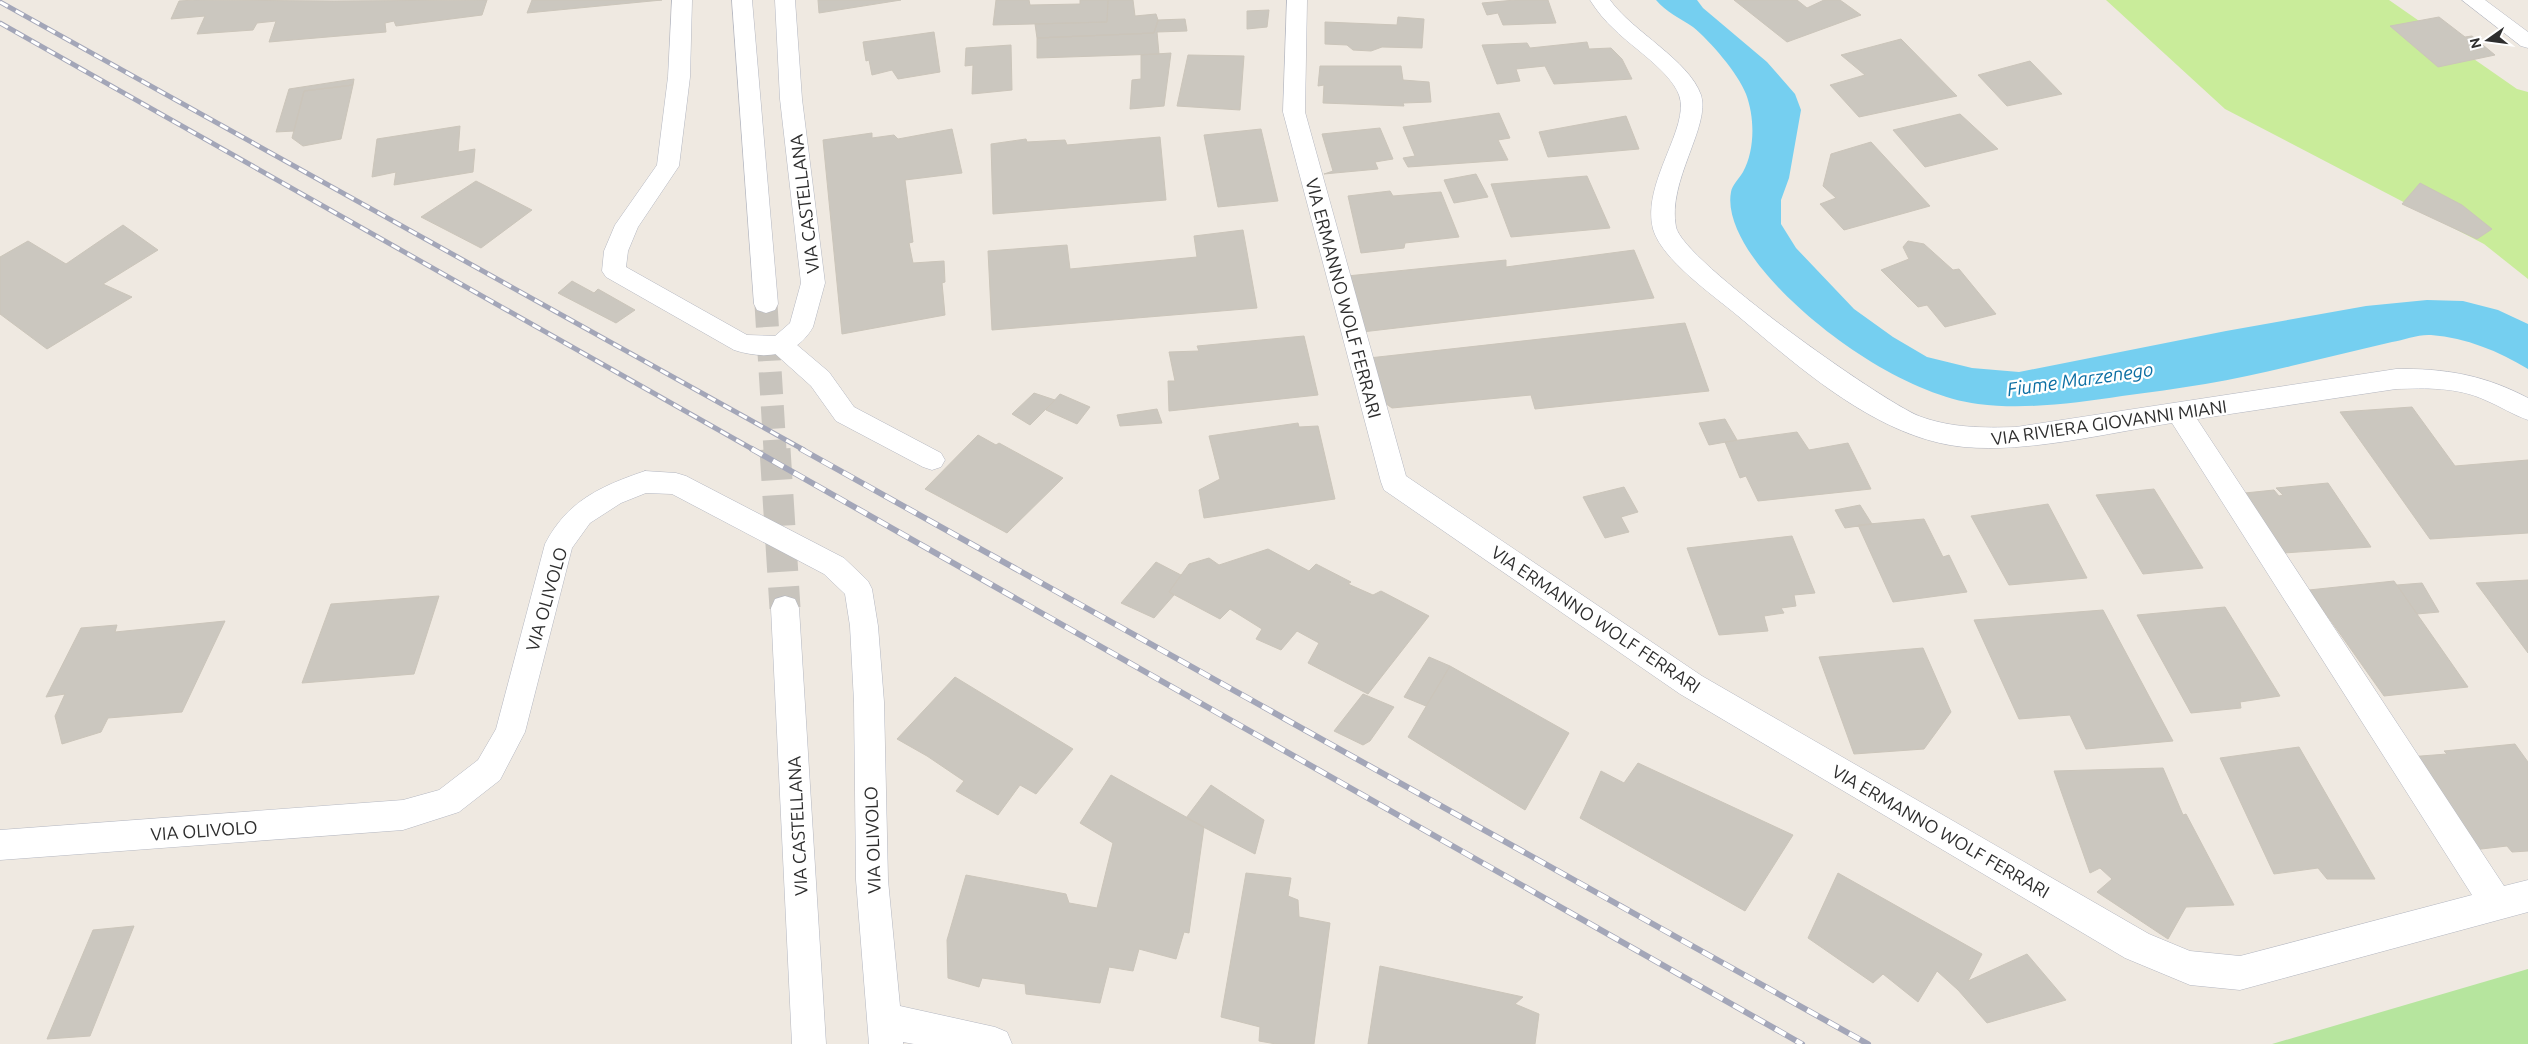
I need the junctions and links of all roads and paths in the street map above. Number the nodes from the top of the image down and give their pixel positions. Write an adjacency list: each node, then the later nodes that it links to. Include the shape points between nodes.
1 (682, 0): 9 (street, via 679,77 668,166 627,226 616,251 614,271 743,344)
2 (742, 0): 8 (street)
3 (786, 0): 9 (street, VIA CASTELLANA, via 791,98 813,283 801,327)
4 (1297, 0): 16 (street, VIA ERMANNO WOLF FERRARI, via 1294,112 1394,482 1691,685 2137,946 2190,968 2240,973)
5 (1600, 0): 11 (street, VIA RIVIERA GIOVANNI MIANI, via 1608,14 1676,75 1691,96 1691,119 1665,182 1662,208 1665,231 1686,258 1786,344 1887,412 1935,431 1961,436 1979,439 2016,437)
6 (2472, 0): 7 (street)
7 (2528, 42)
8 (766, 304)
9 (781, 345): 12 (street, via 820,379 845,414)
10 (2528, 410): 11 (street, VIA RIVIERA GIOVANNI MIANI, via 2477,385 2440,378 2396,379)
11 (2179, 413): 16 (street)
12 (932, 460)
13 (785, 608): 18 (street, VIA CASTELLANA)
14 (0, 845): 17 (street, VIA OLIVOLO, via 403,815 448,802 489,770 510,732 559,544 580,515 611,495 645,482 676,484 834,566 858,589 870,702 872,880)
15 (2528, 896): 16 (street)
16 (2497, 904)
17 (885, 1032): 19 (street)
18 (809, 1044)
19 (995, 1044)

